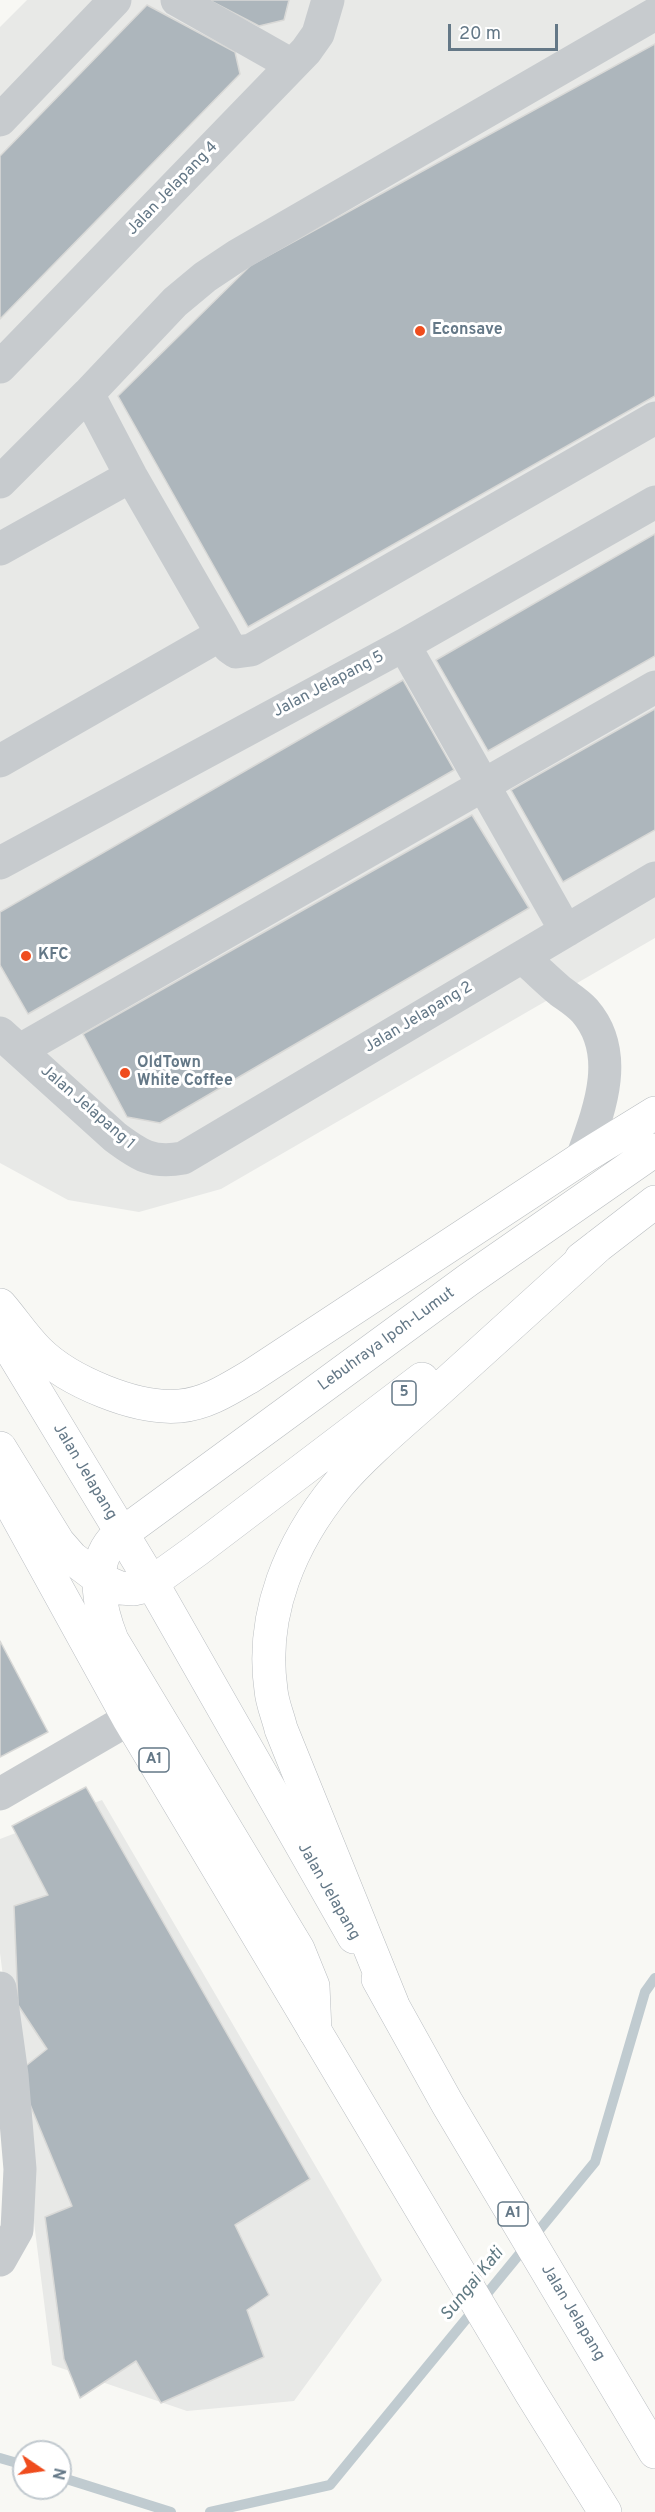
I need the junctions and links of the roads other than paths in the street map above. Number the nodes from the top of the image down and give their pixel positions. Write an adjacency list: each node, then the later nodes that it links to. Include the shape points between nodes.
1 (115, 0): 6 (street)
2 (177, 0): 5 (street)
3 (328, 0): 5 (street, Jalan Jelapang 4, via 318,34)
4 (655, 14): 8 (street, via 204,277)
5 (292, 65): 7 (street, Jalan Jelapang 4)
6 (0, 120)
7 (0, 367)
8 (88, 394): 10 (street); 11 (street)
9 (655, 418): 14 (street, via 251,650 236,652)
10 (131, 476): 13 (street); 14 (street)
11 (0, 482)
12 (655, 502): 15 (street, Jalan Jelapang 5)
13 (0, 549)
14 (222, 634): 17 (street)
15 (404, 645): 18 (street); 19 (street, Jalan Jelapang 5)
16 (655, 687): 18 (street)
17 (0, 761)
18 (482, 784): 21 (street); 23 (street)
19 (0, 863)
20 (655, 878): 21 (street, Jalan Jelapang 2)
21 (566, 931): 22 (street, Jalan Jelapang 2)
22 (522, 957): 26 (street, Jalan Jelapang 2); 27 (street, via 584,1010 604,1047 605,1080)
23 (10, 1041): 26 (street, Jalan Jelapang 1, via 134,1150 165,1161)
24 (655, 1113): 27 (main road)
25 (655, 1150): 34 (main road, Lebuhraya Ipoh-Lumut, via 468,1280)
26 (183, 1158)
27 (582, 1158): 30 (main road, via 251,1376 215,1396 180,1406 140,1402 69,1374 39,1352)
28 (655, 1202): 29 (main road, 5)
29 (599, 1245): 36 (main road, 5); 40 (main road, via 339,1484 305,1531 285,1569 272,1616 268,1655 271,1691 281,1729)
30 (0, 1305)
31 (0, 1332): 34 (main road, Jalan Jelapang / A1)
32 (0, 1448): 35 (main road, via 58,1542)
33 (0, 1485): 37 (main road, A1)
34 (122, 1534): 35 (main road, Lebuhraya Ipoh-Lumut, via 103,1553); 36 (main road, Jalan Jelapang / A1)
35 (100, 1580): 36 (main road, 5, via 134,1589); 41 (main road, Lebuhraya Ipoh-Lumut, via 102,1615 112,1640 298,1949 313,1986)
36 (152, 1583): 40 (main road, Jalan Jelapang / A1)
37 (129, 1719): 38 (street); 41 (main road, A1)
38 (0, 1794)
39 (0, 1988): 42 (street)
40 (392, 2003): 44 (main road, Jalan Jelapang / A1, via 447,2103)
41 (315, 2031): 45 (main road, A1)
42 (6, 2077): 43 (street, via 20,2169 17,2230)
43 (0, 2260)
44 (655, 2452)
45 (604, 2512)

